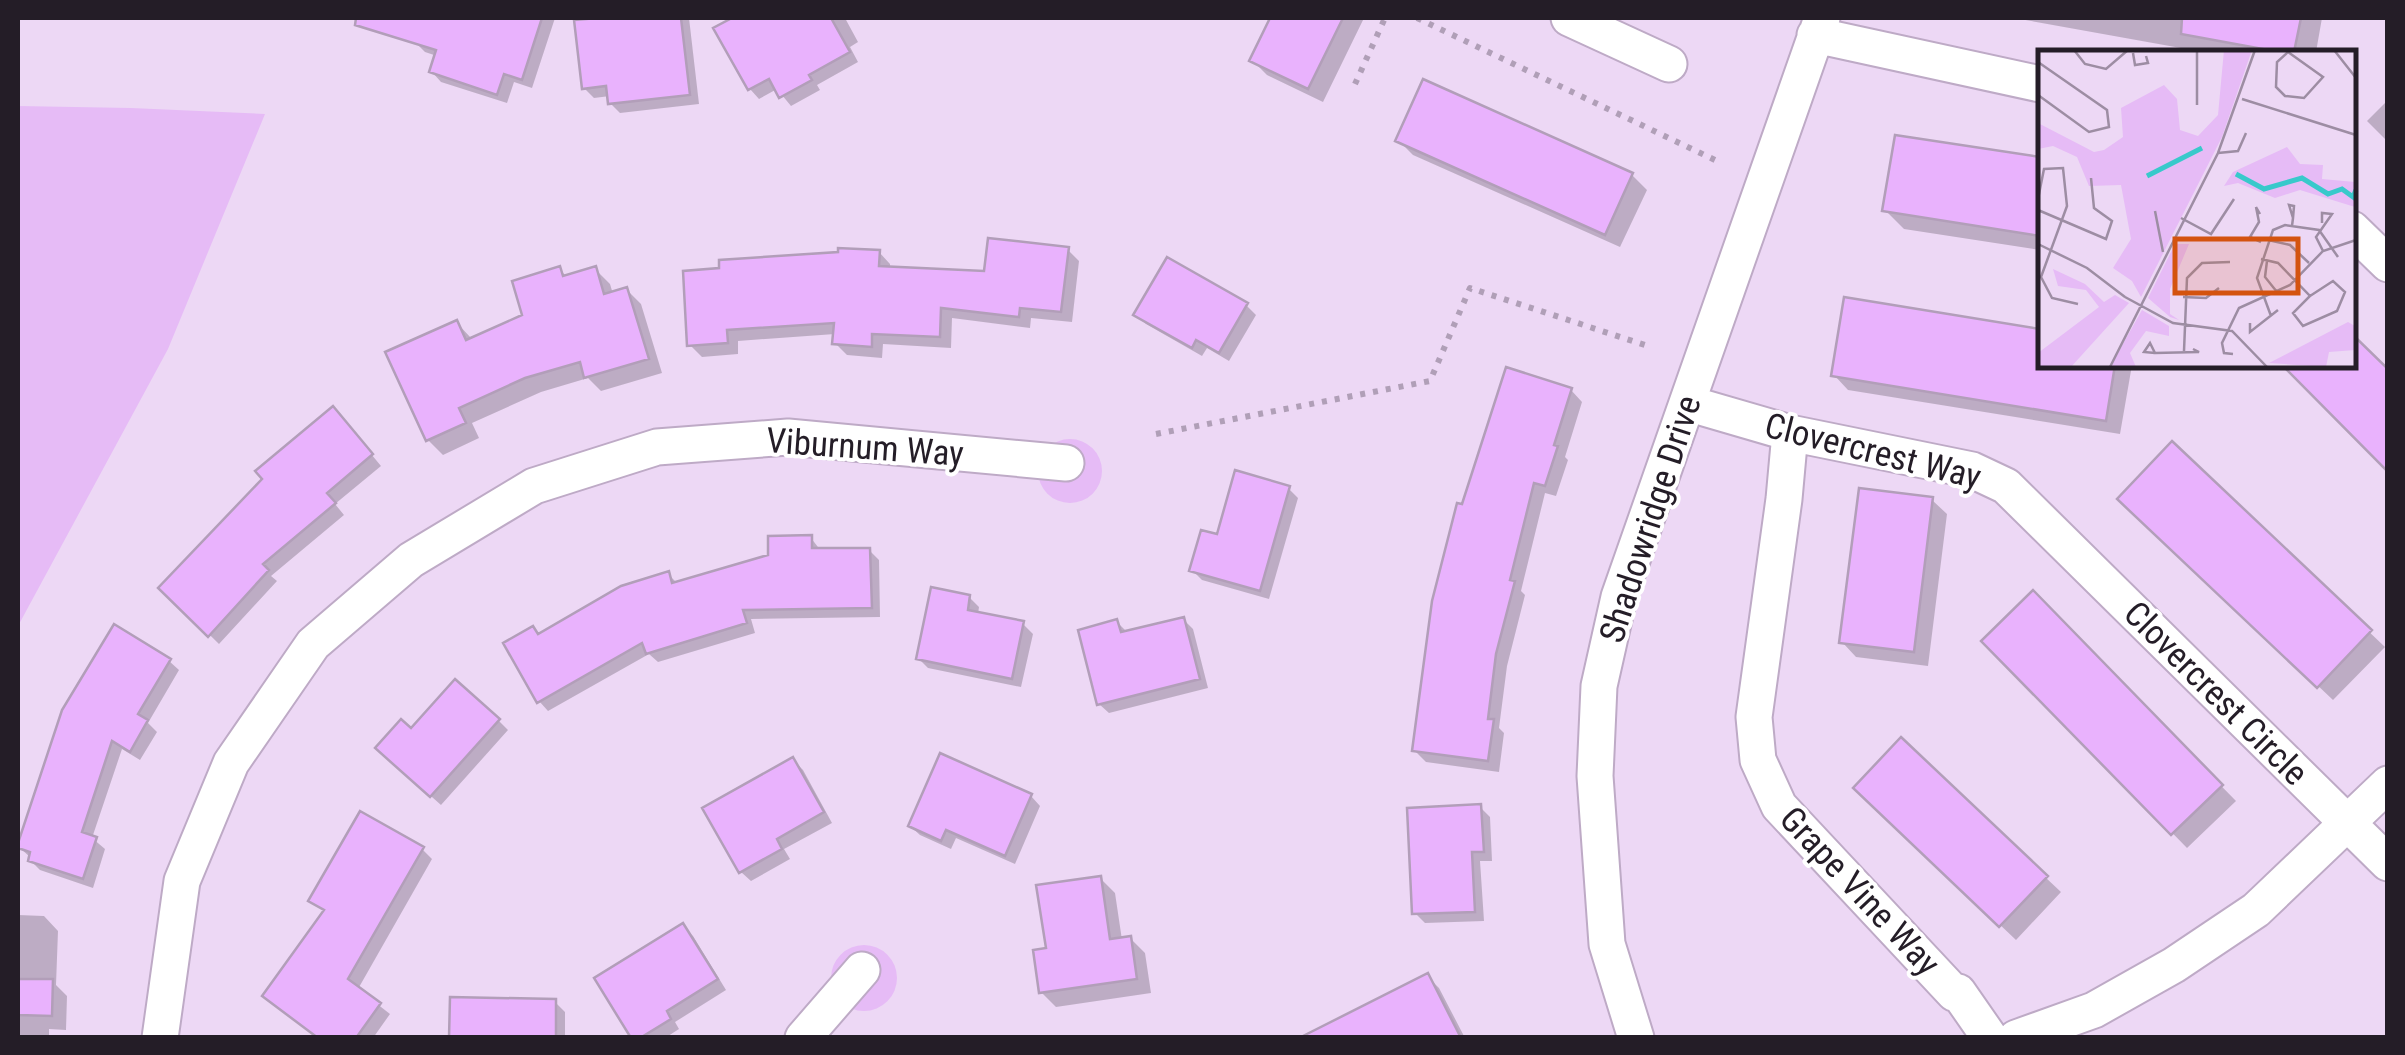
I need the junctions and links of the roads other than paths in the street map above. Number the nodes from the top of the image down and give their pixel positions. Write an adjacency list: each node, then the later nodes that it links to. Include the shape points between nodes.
1 (1569, 18): 3 (street)
2 (1819, 26): 4 (street); 7 (street, Shadowridge Drive)
3 (1669, 64)
4 (2038, 83)
5 (2355, 232): 6 (street)
6 (2388, 264)
7 (1687, 403): 8 (street, Clovercrest Way); 17 (street, Shadowridge Drive, via 1619,597 1599,686 1595,776 1607,944)
8 (1790, 433): 10 (street, Clovercrest Way, via 1972,470 2006,486); 18 (street, Grape Vine Way, via 1754,717 1758,760 1779,806 1958,992)
9 (1066, 463): 15 (street, Viburnum Way, via 788,436 657,447 534,486 411,560 313,644 230,763 182,881)
10 (2044, 523): 12 (street, Clovercrest Circle)
11 (2388, 784): 12 (street)
12 (2348, 824): 13 (street, Clovercrest Circle); 19 (street, via 2256,910 2174,965 2094,1010)
13 (2388, 863)
14 (862, 970): 16 (street)
15 (160, 1038)
16 (803, 1038)
17 (1636, 1038)
18 (1990, 1038)
19 (2016, 1038)

